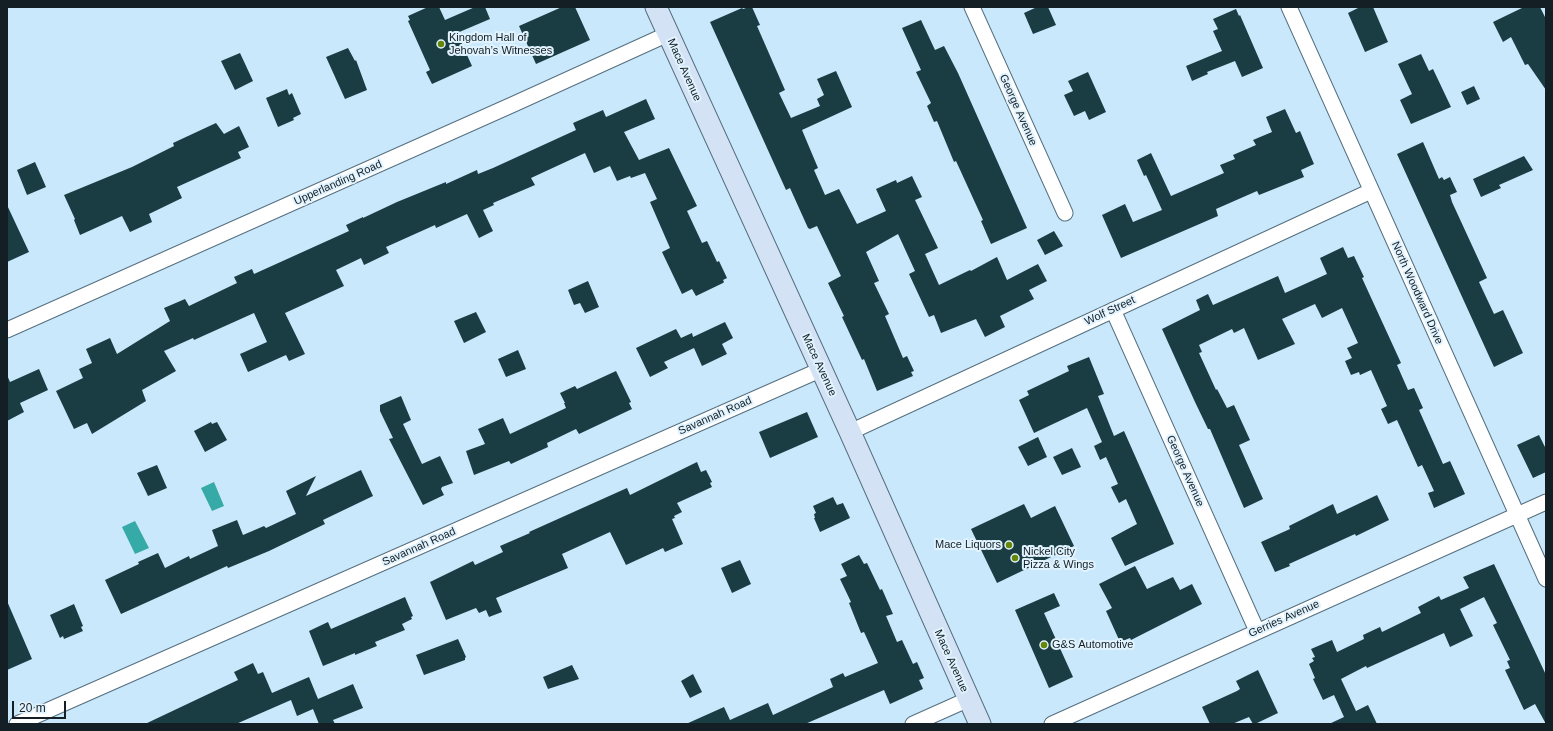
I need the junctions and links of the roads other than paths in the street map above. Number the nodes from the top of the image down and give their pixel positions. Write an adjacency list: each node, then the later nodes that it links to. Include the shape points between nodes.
1 (656, 7): 4 (main road, Mace Avenue)
2 (972, 7): 6 (street, George Avenue)
3 (1289, 7): 5 (street, North Woodward Drive)
4 (668, 34): 8 (street, Upperlanding Road); 9 (main road, Mace Avenue)
5 (1371, 191): 7 (street, Wolf Street); 12 (street, North Woodward Drive)
6 (1065, 213)
7 (1113, 310): 10 (street, Wolf Street); 14 (street, George Avenue)
8 (7, 330)
9 (820, 370): 10 (main road, Mace Avenue); 16 (street, Savannah Road)
10 (850, 432): 15 (main road, Mace Avenue)
11 (1546, 502): 12 (street, Gerries Avenue)
12 (1517, 516): 13 (street, North Woodward Drive); 14 (street, Gerries Avenue)
13 (1546, 579)
14 (1257, 631): 19 (street, Gerries Avenue)
15 (968, 699): 17 (street); 18 (main road, Mace Avenue)
16 (17, 724)
17 (913, 724)
18 (980, 724)
19 (1052, 724)

